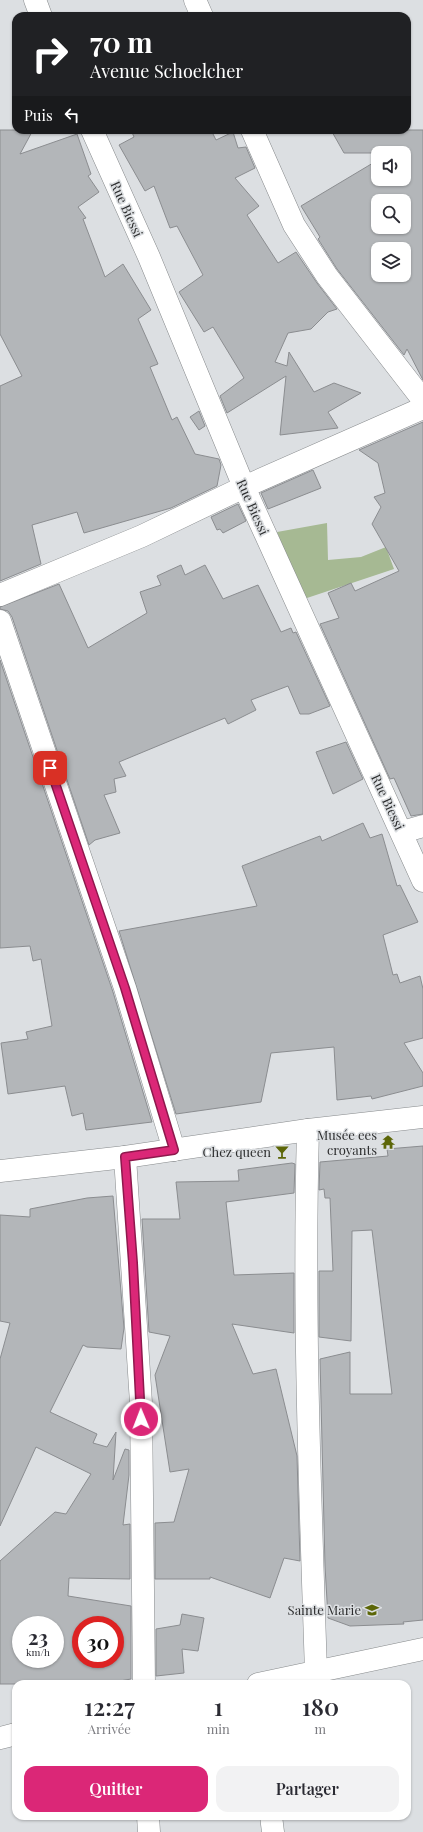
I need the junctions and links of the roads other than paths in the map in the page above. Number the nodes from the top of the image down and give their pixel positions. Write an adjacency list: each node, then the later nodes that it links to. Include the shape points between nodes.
1 (35, 0): 3 (street)
2 (194, 0): 4 (street)
3 (40, 12)
4 (200, 12)
5 (94, 134): 9 (street, Rue Biessi, via 149,257)
6 (254, 134): 7 (street, via 294,225 327,276)
7 (423, 400)
8 (423, 408): 9 (street)
9 (244, 487): 10 (street, via 142,536); 13 (street, Rue Biessi)
10 (0, 594)
11 (0, 621): 17 (street, via 125,988)
12 (423, 826): 13 (street)
13 (402, 832): 14 (street, Rue Biessi)
14 (423, 881)
15 (423, 1117): 16 (street)
16 (308, 1130): 17 (street); 21 (street, via 305,1232 306,1393)
17 (174, 1150): 18 (street)
18 (125, 1157): 19 (street); 22 (street, via 141,1403)
19 (0, 1170)
20 (423, 1649): 21 (street)
21 (316, 1672): 23 (street)
22 (144, 1680)
23 (278, 1680)
24 (12, 1735): 25 (street)
25 (0, 1738)
26 (148, 1820): 28 (street)
27 (272, 1820): 29 (street)
28 (149, 1832)
29 (273, 1832)

